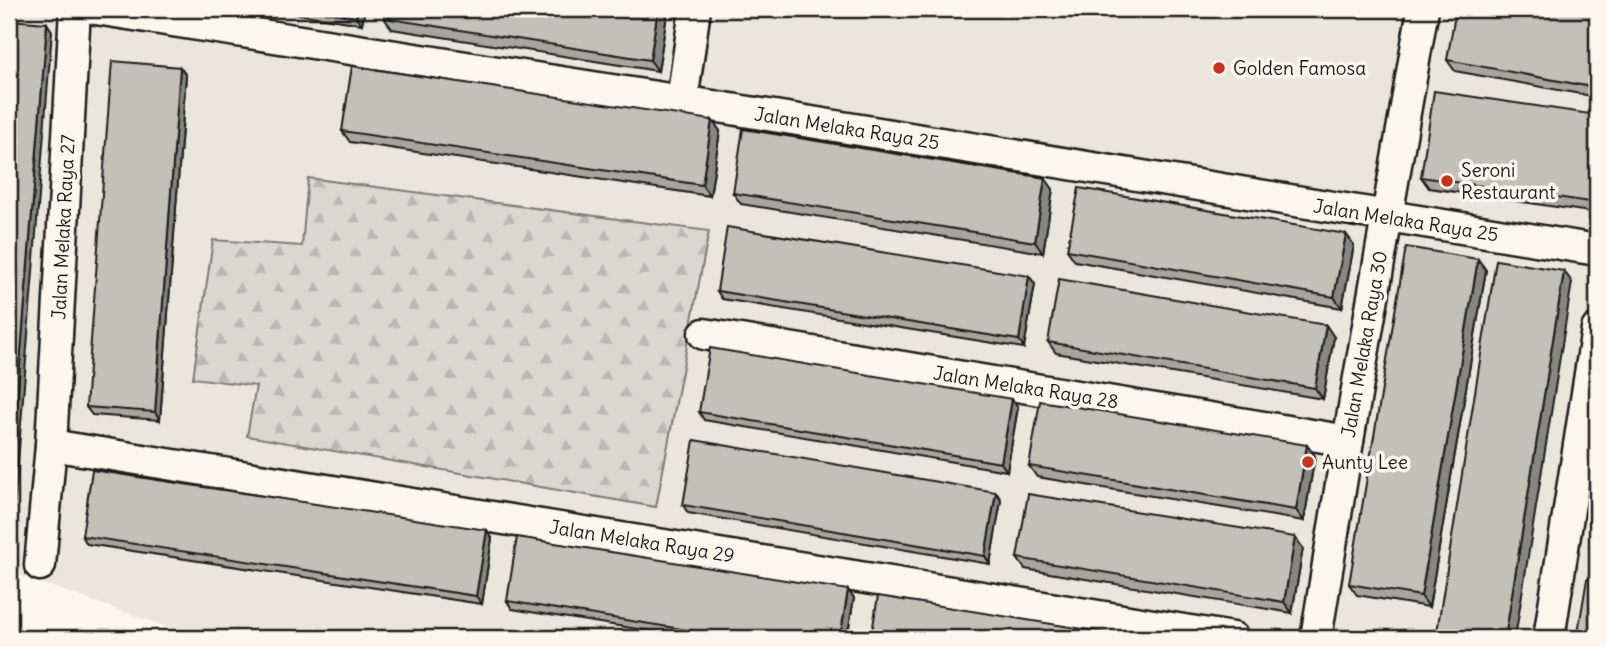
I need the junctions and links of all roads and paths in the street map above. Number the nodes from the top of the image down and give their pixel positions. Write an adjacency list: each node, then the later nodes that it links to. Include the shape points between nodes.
1 (75, 9): 11 (street, Jalan Melaka Raya 27)
2 (96, 9): 5 (street, Jalan Melaka Raya 25)
3 (695, 9): 5 (street)
4 (1423, 9): 6 (street, Jalan Melaka Raya 30)
5 (682, 101): 6 (street, Jalan Melaka Raya 25)
6 (1386, 216): 7 (street, Jalan Melaka Raya 25); 10 (street, Jalan Melaka Raya 30)
7 (1597, 250)
8 (1597, 329): 12 (street)
9 (704, 334): 10 (street, Jalan Melaka Raya 28)
10 (1348, 441): 15 (street, Jalan Melaka Raya 30)
11 (51, 445): 13 (street, Jalan Melaka Raya 27); 14 (street, Jalan Melaka Raya 29)
12 (1586, 467): 16 (street)
13 (40, 565)
14 (1233, 638)
15 (1317, 638)
16 (1549, 638)

